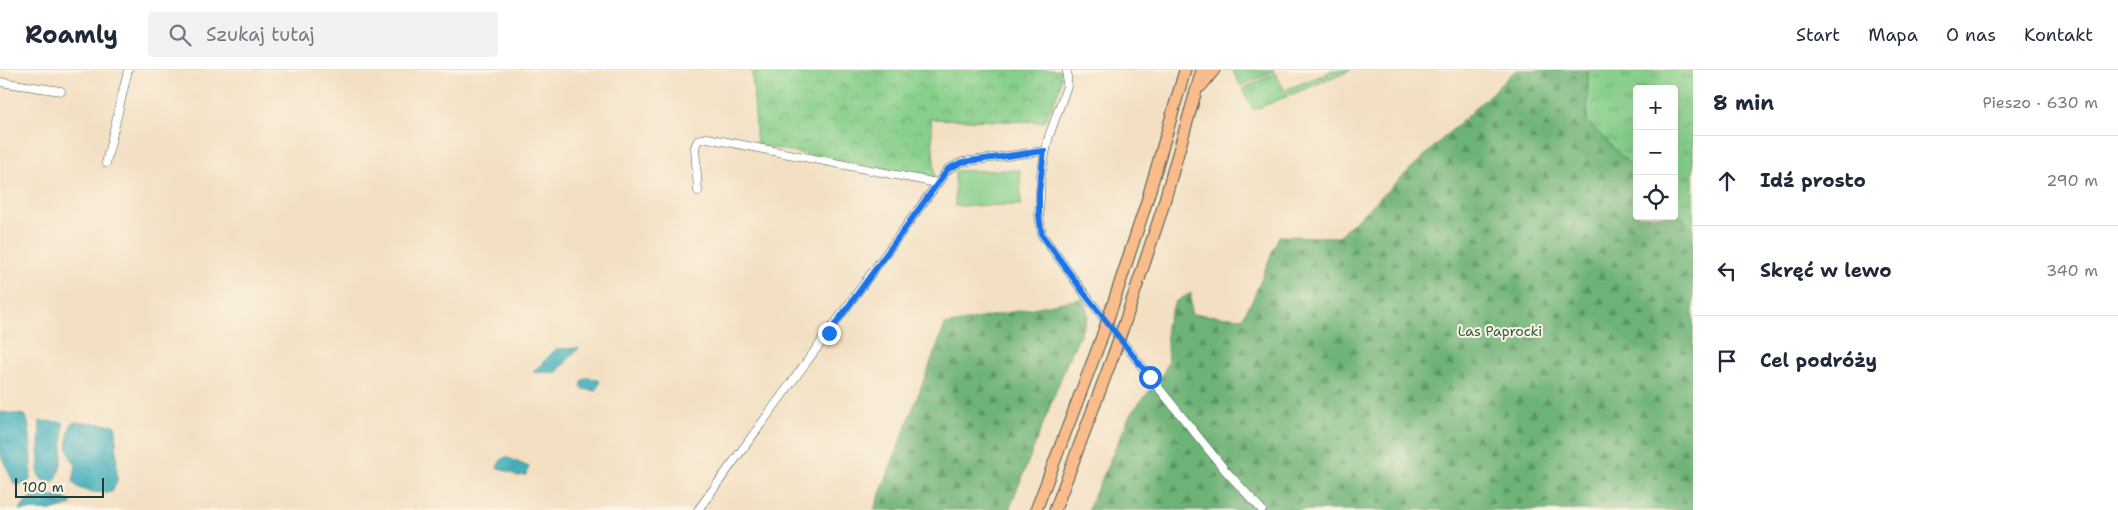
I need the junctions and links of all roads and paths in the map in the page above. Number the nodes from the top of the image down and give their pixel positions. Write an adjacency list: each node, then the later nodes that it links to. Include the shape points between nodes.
1 (128, 70): 10 (street)
2 (1067, 70): 9 (street, via 1065,93)
3 (1183, 70): 14 (highway, bridge, via 1143,213 1112,307)
4 (1202, 70): 8 (highway)
5 (1214, 70): 8 (highway)
6 (0, 82): 7 (street)
7 (61, 91)
8 (1196, 93): 15 (highway, bridge, via 1125,322)
9 (1044, 151): 11 (street, via 962,162 948,169); 16 (street, via 1039,200 1040,229 1045,240 1225,470)
10 (106, 163)
11 (937, 183): 12 (street, via 707,138 698,140 695,148); 13 (street)
12 (698, 192)
13 (698, 510)
14 (1036, 510)
15 (1055, 510)
16 (1262, 510)

